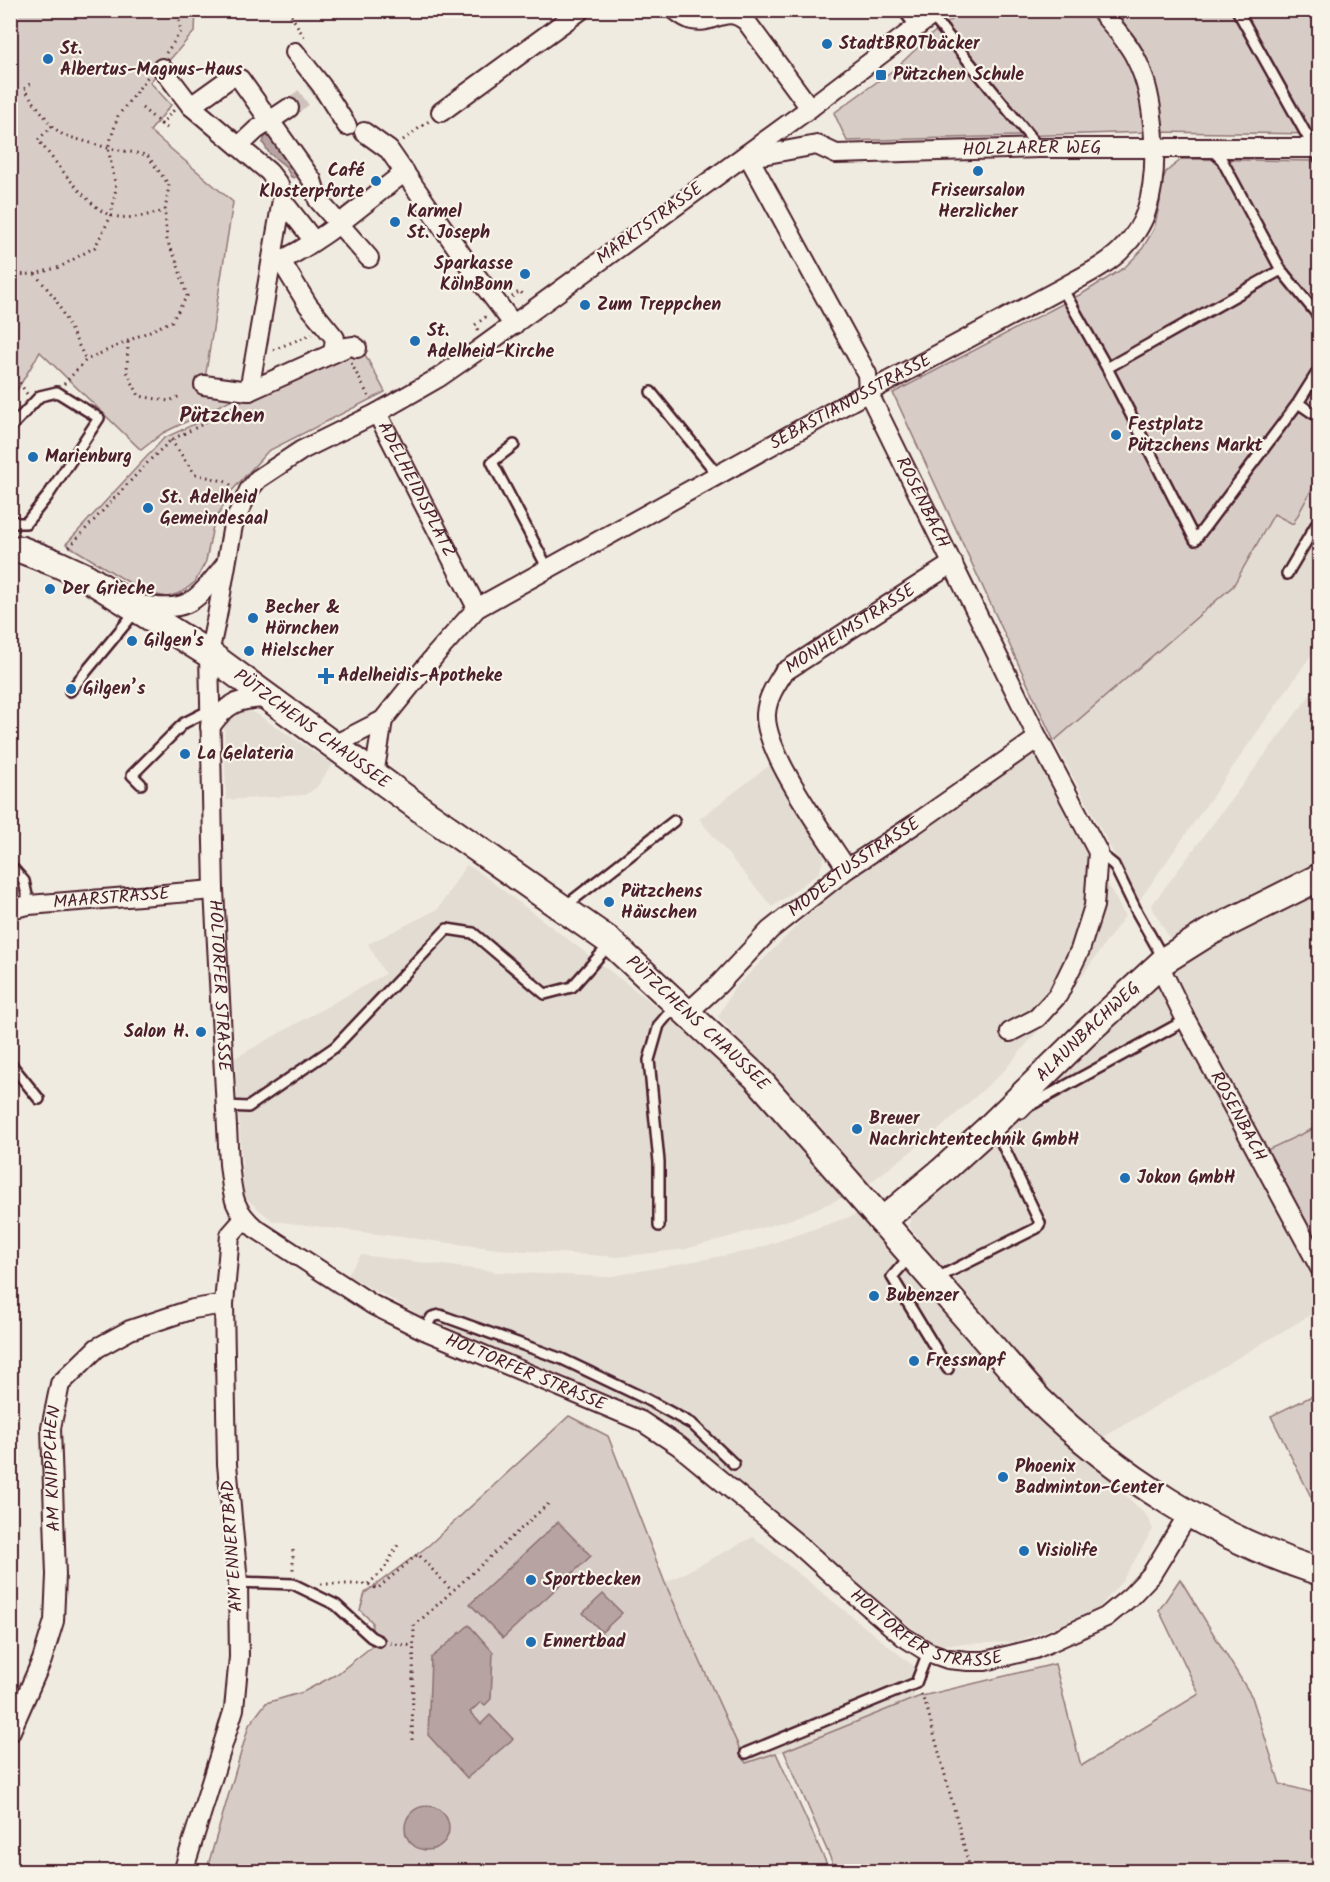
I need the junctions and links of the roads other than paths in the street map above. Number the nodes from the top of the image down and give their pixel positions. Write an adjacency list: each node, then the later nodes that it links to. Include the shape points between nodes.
1 (581, 10): 13 (street)
2 (675, 10): 12 (street, via 691,20 705,21 728,13 738,14)
3 (903, 10): 7 (lane)
4 (1101, 10): 17 (street, SEBASTIANUSSTRASSE, via 1136,56 1146,81)
5 (1237, 10): 19 (lane)
6 (935, 13): 7 (street, MARKTSTRASSE); 16 (lane)
7 (916, 27): 12 (street, MARKTSTRASSE)
8 (304, 56): 21 (street, via 355,129 389,150)
9 (159, 65): 10 (street)
10 (188, 102): 14 (street, via 237,77); 15 (street)
11 (289, 108): 14 (street)
12 (810, 108): 20 (street, MARKTSTRASSE)
13 (441, 112)
14 (269, 122): 15 (street); 23 (street, via 312,180 318,200)
15 (239, 146): 22 (street, via 269,172 279,185)
16 (1039, 148): 17 (street, HOLZLARER WEG); 20 (street, HOLZLARER WEG, via 837,154 817,145)
17 (1154, 148): 18 (street, HOLZLARER WEG); 28 (street, SEBASTIANUSSTRASSE, via 1153,185 1146,214 1136,231 1111,258)
18 (1210, 148): 19 (street, HOLZLARER WEG); 27 (lane, via 1222,160)
19 (1317, 152)
20 (747, 154): 30 (street, MARKTSTRASSE); 35 (street, ROSENBACH, via 867,374)
21 (405, 172): 23 (street); 30 (street)
22 (282, 200): 24 (street); 26 (street)
23 (340, 225): 24 (street); 25 (street)
24 (314, 241): 26 (street)
25 (369, 258)
26 (276, 263): 36 (street); 36 (street, via 344,348)
27 (1281, 270): 29 (lane); 31 (lane)
28 (1062, 288): 31 (lane); 35 (street, SEBASTIANUSSTRASSE)
29 (1320, 318)
30 (514, 325): 38 (street, MARKTSTRASSE, via 438,378)
31 (1107, 368): 37 (lane, via 1195,540)
32 (1320, 368): 37 (lane)
33 (204, 385): 36 (street)
34 (651, 392): 42 (lane)
35 (868, 392): 42 (street, SEBASTIANUSSTRASSE); 47 (street, ROSENBACH)
36 (247, 397)
37 (1298, 403): 39 (lane)
38 (377, 413): 46 (street, ADELHEIDISPLATZ, via 302,450 258,479 233,525); 51 (street, ADELHEIDISPLATZ)
39 (1320, 418)
40 (10, 428): 44 (lane, via 39,396 57,392 99,418 26,523)
41 (514, 446): 48 (lane, via 492,462)
42 (718, 475): 48 (street, SEBASTIANUSSTRASSE)
43 (1320, 518): 49 (lane)
44 (10, 519)
45 (10, 549): 50 (street, PÜTZCHENS CHAUSSEE, via 58,564)
46 (226, 563): 50 (street, ADELHEIDISPLATZ, via 199,597 186,604 161,608); 52 (street, ADELHEIDISPLATZ)
47 (953, 563): 57 (street, ROSENBACH); 64 (street, MONHEIMSTRASSE, via 784,672 768,702 767,730 782,767)
48 (548, 569): 51 (street, SEBASTIANUSSTRASSE)
49 (1287, 574)
50 (133, 606): 52 (street, PÜTZCHENS CHAUSSEE); 53 (lane)
51 (477, 608): 56 (street, SEBASTIANUSSTRASSE)
52 (209, 654): 54 (street, PÜTZCHENS CHAUSSEE); 55 (street, HOLTORFER STRASSE)
53 (70, 691)
54 (268, 698): 55 (street, via 231,703); 58 (street, PÜTZCHENS CHAUSSEE)
55 (210, 718): 60 (lane, via 184,723 132,775); 66 (street, HOLTORFER STRASSE)
56 (383, 720): 58 (street, SEBASTIANUSSTRASSE); 59 (street)
57 (1038, 738): 62 (street, ROSENBACH); 64 (street, MODESTUSSTRASSE)
58 (334, 745): 59 (street, PÜTZCHENS CHAUSSEE)
59 (374, 775): 68 (street, PÜTZCHENS CHAUSSEE)
60 (141, 784)
61 (674, 821): 68 (lane)
62 (1098, 852): 71 (lane, ROSENBACH, via 1114,865); 74 (street, via 1094,906 1080,950 1058,995 1037,1018)
63 (10, 865): 67 (lane, via 24,881)
64 (847, 869): 72 (street, MODESTUSSTRASSE, via 770,930 720,984)
65 (1320, 877): 71 (street, ALAUNBACHWEG, via 1208,933)
66 (214, 890): 67 (street, MAARSTRASSE); 77 (street, HOLTORFER STRASSE)
67 (29, 905): 69 (street, MAARSTRASSE)
68 (562, 908): 70 (street, PÜTZCHENS CHAUSSEE)
69 (10, 909)
70 (611, 943): 72 (street, PÜTZCHENS CHAUSSEE); 77 (lane, via 572,987 545,994 472,933 447,929 335,1047 248,1107)
71 (1162, 962): 73 (street, ROSENBACH); 79 (street, ALAUNBACHWEG, via 1087,1032)
72 (681, 1009): 81 (street, PÜTZCHENS CHAUSSEE, via 756,1077); 82 (lane, via 659,1025 649,1060 659,1162)
73 (1186, 1020): 78 (lane, via 1029,1106); 84 (street, ROSENBACH)
74 (1010, 1032)
75 (10, 1063): 76 (lane)
76 (39, 1099)
77 (226, 1106): 80 (street, HOLTORFER STRASSE, via 232,1192)
78 (1014, 1121)
79 (997, 1131): 81 (street, ALAUNBACHWEG); 85 (lane, via 1040,1223)
80 (244, 1219): 86 (street, AM ENNERTBAD, via 230,1235); 87 (street, HOLTORFER STRASSE, via 373,1305)
81 (882, 1221): 83 (street, PÜTZCHENS CHAUSSEE)
82 (659, 1226)
83 (911, 1255): 85 (street, PÜTZCHENS CHAUSSEE); 88 (lane, via 892,1277)
84 (1320, 1268)
85 (933, 1280): 90 (street, PÜTZCHENS CHAUSSEE, via 1072,1432 1127,1474)
86 (224, 1304): 92 (street, AM ENNERTBAD, via 227,1464); 95 (street, AM KNIPPCHEN, via 194,1308 130,1330 97,1348 60,1384 51,1428 54,1621 42,1660)
87 (424, 1330): 89 (lane, via 432,1317 440,1315 562,1359 685,1420); 94 (street, HOLTORFER STRASSE, via 641,1420 679,1446 904,1637)
88 (948, 1369)
89 (734, 1464)
90 (1189, 1513): 91 (street, PÜTZCHENS CHAUSSEE, via 1278,1559); 94 (street, HOLTORFER STRASSE, via 1151,1575 1106,1617 1035,1649 986,1661 948,1659)
91 (1320, 1572)
92 (238, 1582): 93 (lane, via 293,1584 336,1605); 97 (street, AM ENNERTBAD, via 239,1657 234,1710)
93 (379, 1641)
94 (928, 1652): 96 (lane, via 916,1683)
95 (10, 1733)
96 (746, 1753)
97 (183, 1872)

